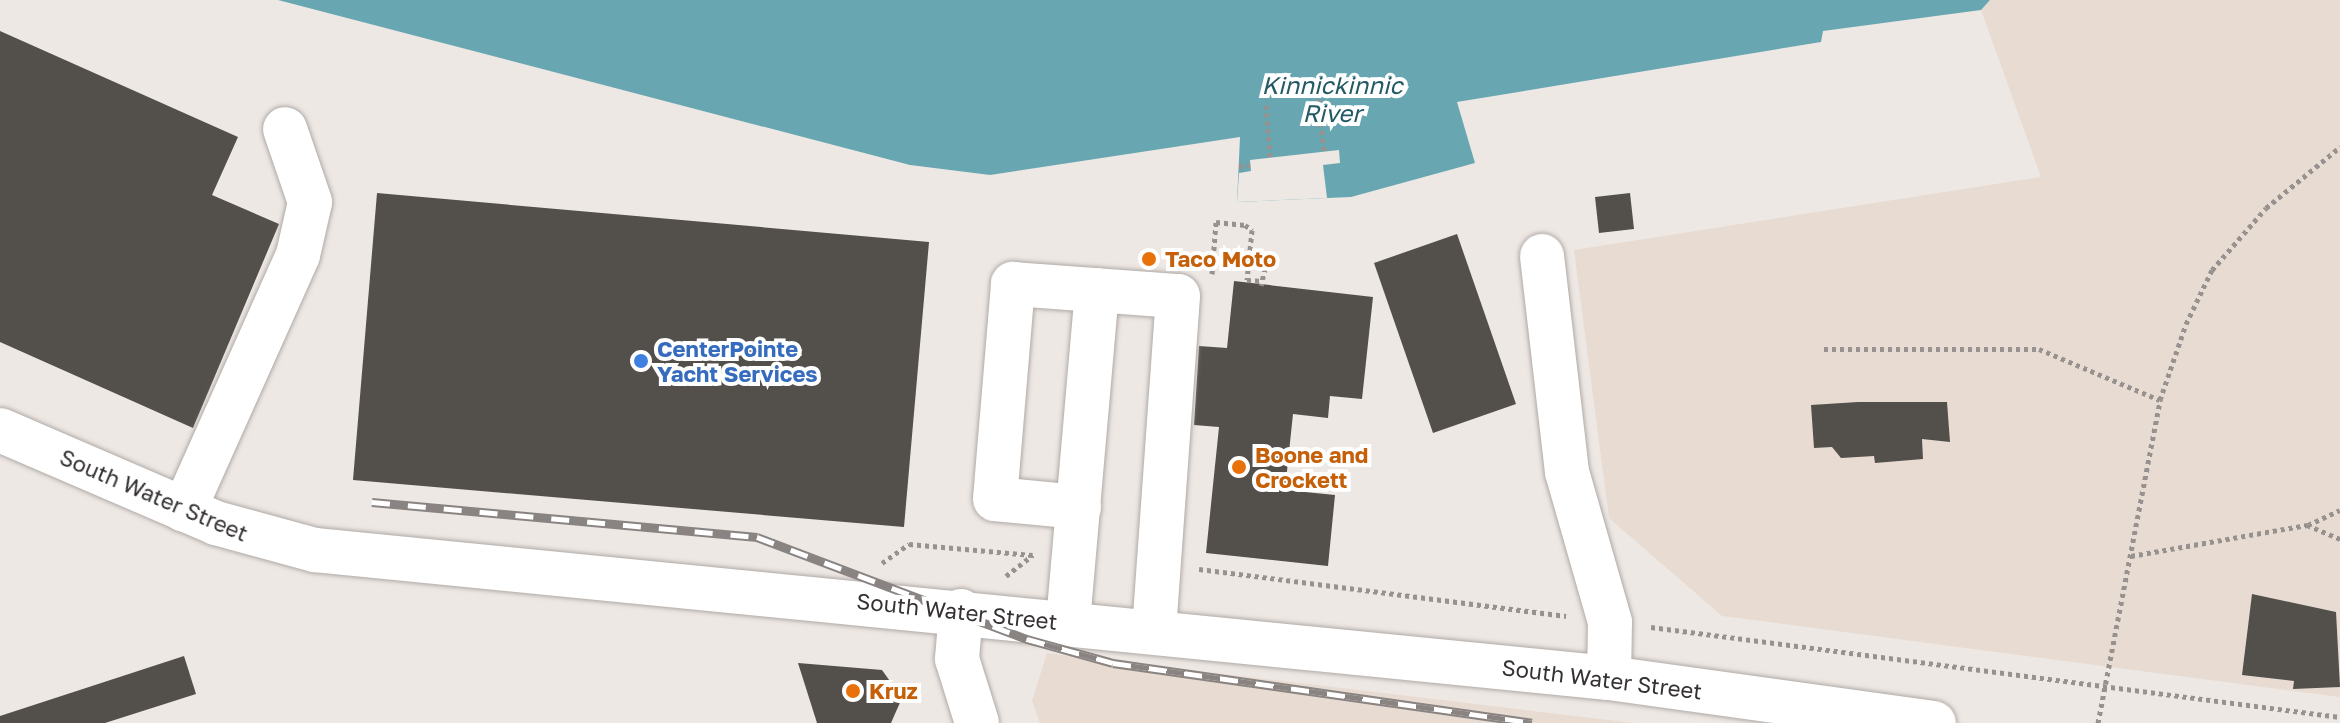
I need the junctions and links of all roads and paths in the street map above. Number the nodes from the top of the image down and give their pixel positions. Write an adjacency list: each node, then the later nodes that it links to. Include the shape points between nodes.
1 (1318, 99): 5 (path)
2 (1266, 105): 6 (path)
3 (285, 129): 17 (street, via 310,202 298,255)
4 (2340, 147): 14 (path, via 2266,208 2212,270)
5 (1324, 152)
6 (1270, 157)
7 (1250, 165): 8 (path)
8 (1239, 166)
9 (1250, 253): 9 (path, via 1247,280 1262,283 1267,260); 11 (path, via 1252,230 1216,222)
10 (1542, 256): 25 (street, via 1567,472 1610,622)
11 (1211, 284)
12 (1097, 290): 16 (street); 16 (street, via 1013,284 995,499); 24 (street, via 1178,296)
13 (1824, 349): 14 (path, via 2039,349)
14 (2160, 400): 21 (path)
15 (0, 430): 17 (street, South Water Street)
16 (1079, 507): 23 (street)
17 (184, 510): 22 (street, South Water Street, via 315,550)
18 (2340, 510): 19 (path)
19 (2307, 525): 20 (path); 21 (path)
20 (2340, 539)
21 (2131, 556): 28 (path)
22 (961, 611): 23 (street, South Water Street); 26 (street, via 957,659)
23 (1068, 622): 24 (street, South Water Street)
24 (1154, 631): 25 (street, South Water Street)
25 (1609, 678): 27 (street, South Water Street)
26 (977, 723)
27 (1934, 723)
28 (2098, 723)

